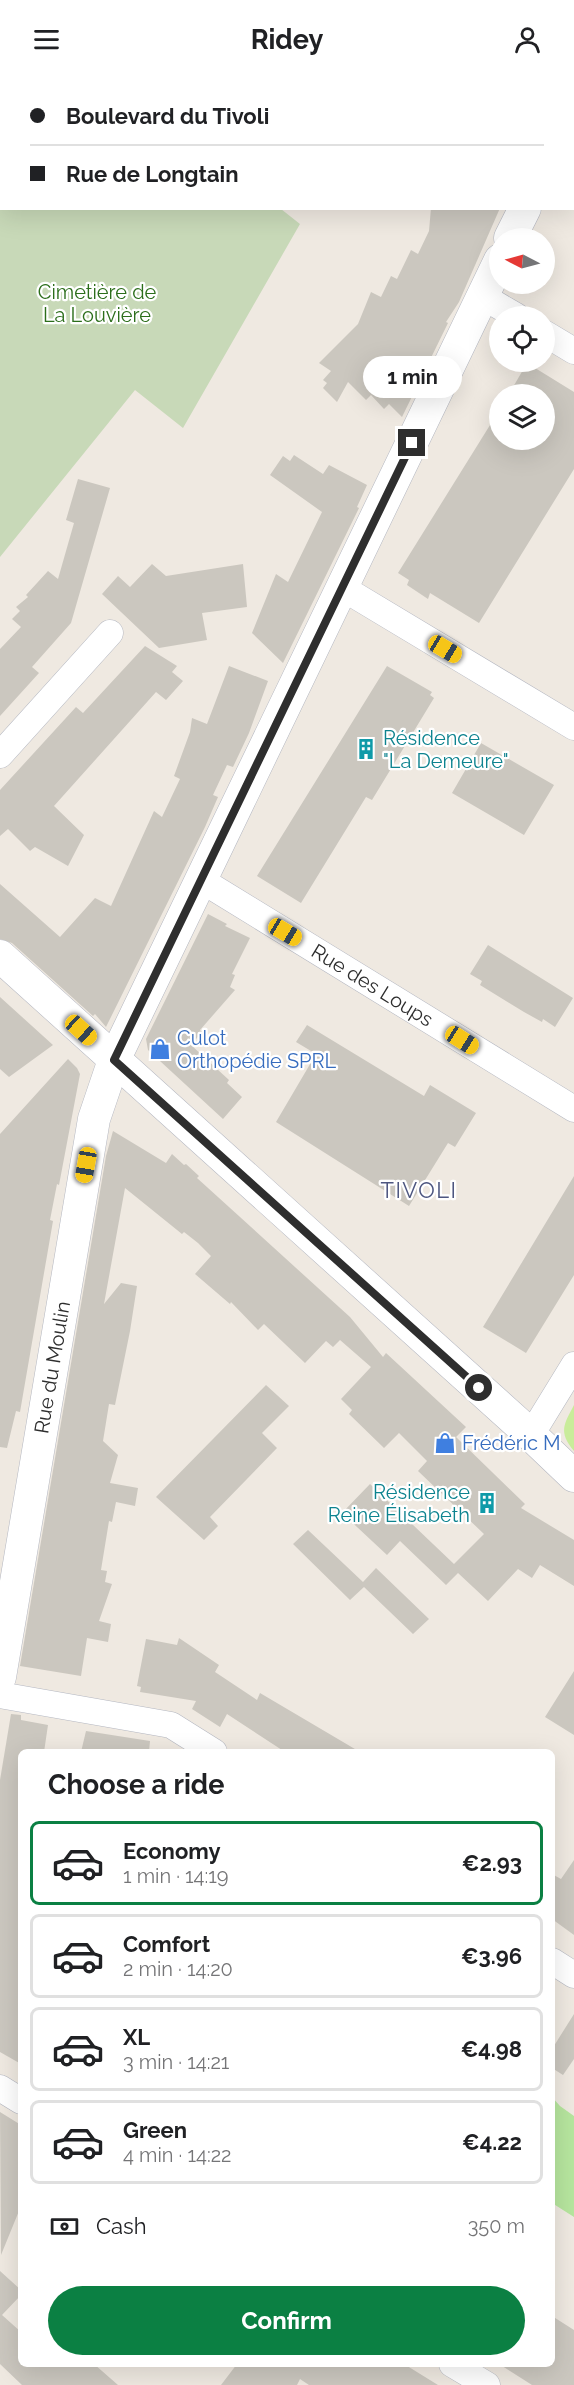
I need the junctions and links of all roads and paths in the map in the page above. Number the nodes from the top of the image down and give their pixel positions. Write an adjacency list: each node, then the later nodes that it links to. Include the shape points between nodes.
1 (524, 210): 2 (street)
2 (515, 228)
3 (489, 282): 4 (street, Rue du Moulin)
4 (482, 296): 5 (street); 8 (street, Rue du Moulin)
5 (499, 306)
6 (555, 340): 7 (street)
7 (574, 351)
8 (341, 587): 10 (street); 12 (street, Rue du Moulin)
9 (110, 633): 11 (street)
10 (574, 727)
11 (0, 754)
12 (201, 880): 14 (street, Rue du Moulin); 15 (street, Rue des Loups)
13 (0, 956): 14 (street)
14 (114, 1060): 17 (street); 19 (street, Rue du Moulin, via 94,1119)
15 (574, 1109)
16 (574, 1365): 17 (street)
17 (531, 1435): 18 (street)
18 (574, 1476)
19 (0, 1677)
20 (0, 1695): 21 (street, via 171,1725)
21 (209, 1749)
22 (555, 1963): 23 (street)
23 (574, 1975)
24 (0, 2088): 25 (street)
25 (18, 2099)
26 (457, 2367): 27 (street)
27 (487, 2385)

